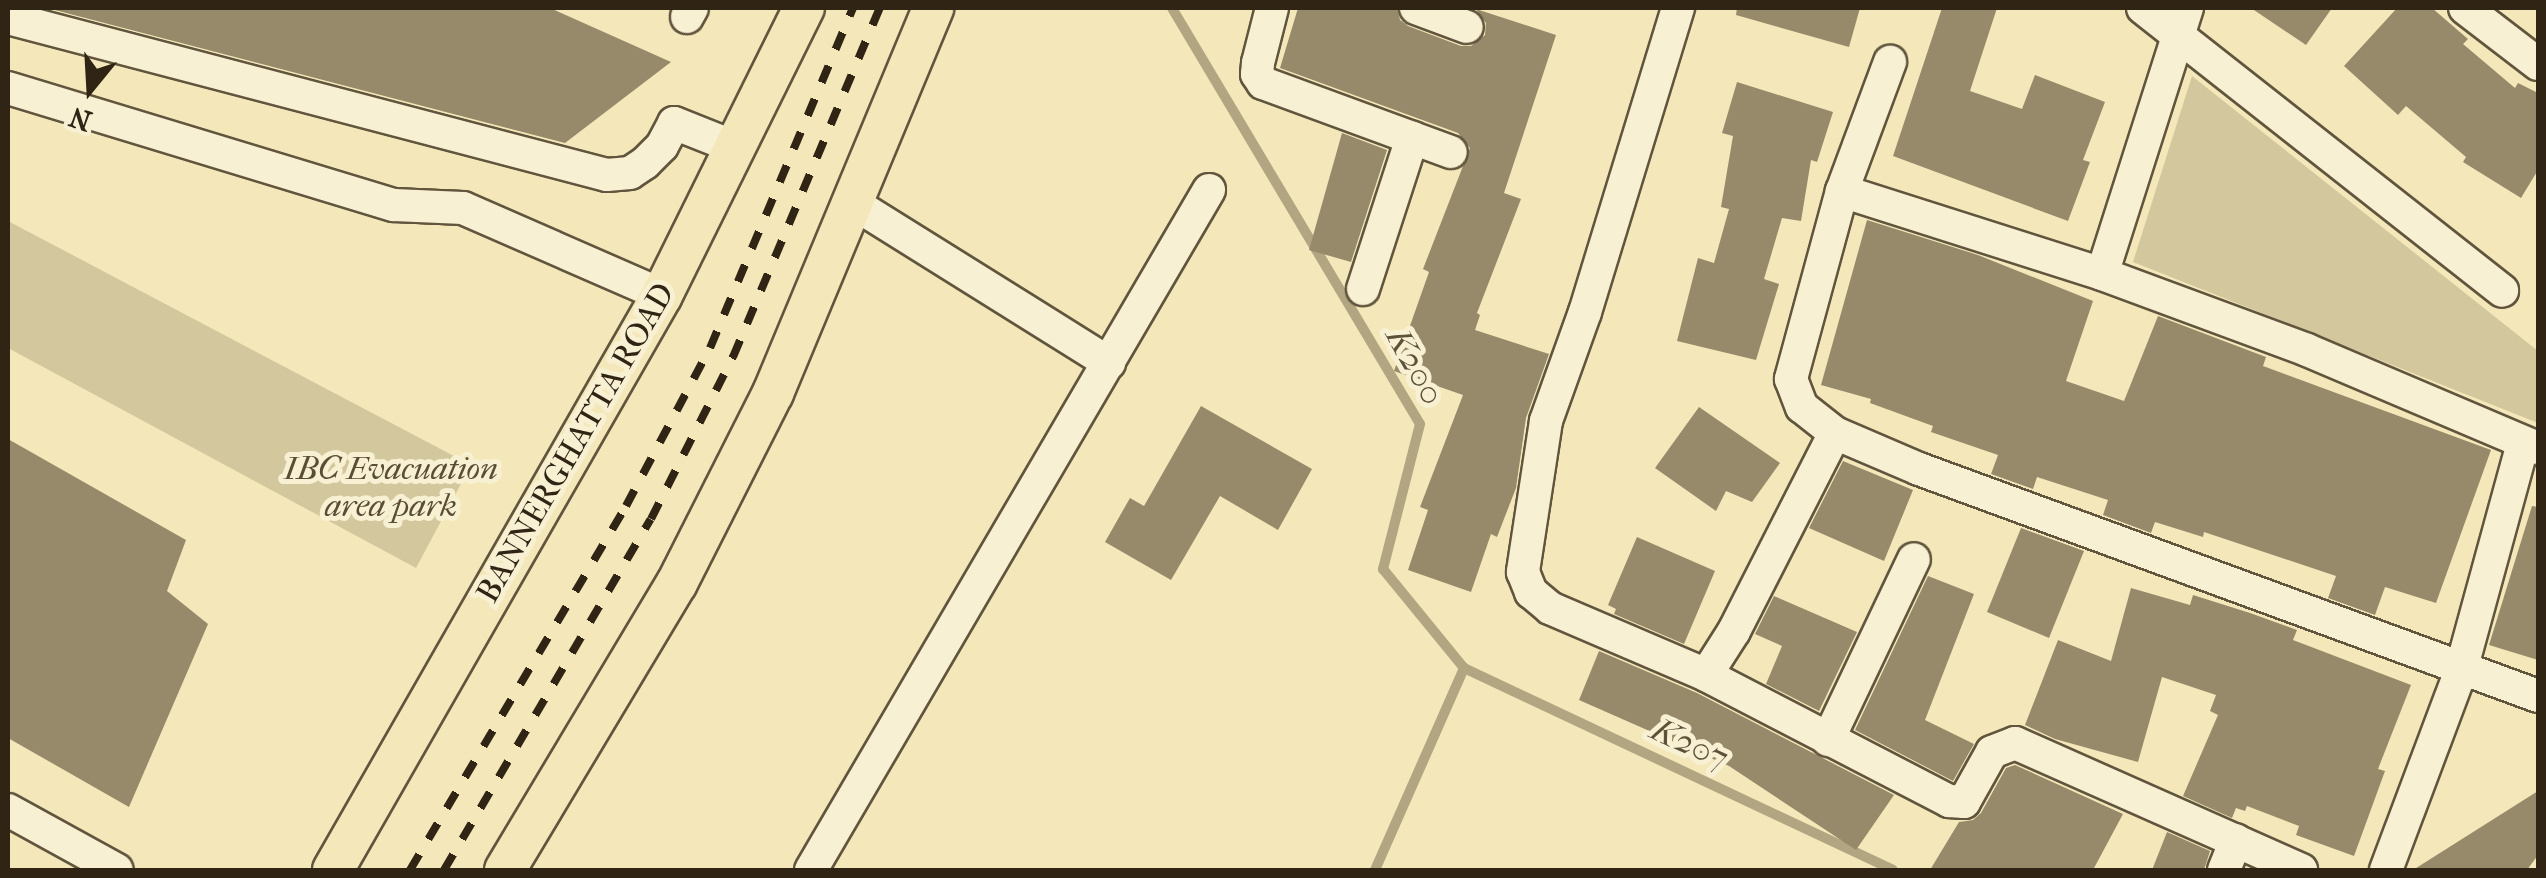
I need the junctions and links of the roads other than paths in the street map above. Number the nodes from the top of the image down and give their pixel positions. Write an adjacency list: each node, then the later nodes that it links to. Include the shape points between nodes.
1 (804, 8): 15 (main road, BANNERGHATTA ROAD)
2 (933, 8): 19 (main road)
3 (1272, 8): 14 (street, via 1258,64 1263,84)
4 (1416, 8): 10 (street)
5 (1678, 8): 29 (street, via 1546,421 1523,572 1550,608)
6 (2143, 8): 9 (street)
7 (2465, 8): 12 (street)
8 (8, 18): 15 (street, via 607,175 630,173 645,162 674,123)
9 (2182, 22): 20 (street); 22 (street)
10 (1468, 27)
11 (1890, 62): 18 (street)
12 (2538, 64)
13 (8, 88): 23 (street, via 394,206 463,208)
14 (1412, 138): 16 (street); 21 (street)
15 (738, 148): 23 (main road, BANNERGHATTA ROAD)
16 (1450, 152)
17 (1209, 190): 24 (street)
18 (1842, 190): 20 (street); 25 (street, via 1791,379 1802,407)
19 (853, 203): 24 (street); 36 (main road, via 772,393 677,584)
20 (2102, 274): 26 (street, via 2308,350)
21 (1363, 289)
22 (2502, 290)
23 (662, 295): 35 (main road, BANNERGHATTA ROAD)
24 (1108, 363): 37 (street)
25 (1835, 433): 28 (street); 29 (street)
26 (2531, 446): 28 (street)
27 (1914, 559): 31 (street)
28 (2461, 670): 30 (street); 39 (street)
29 (1706, 675): 31 (street)
30 (2538, 696)
31 (1828, 740): 33 (street, via 1958,803 1992,752 2015,743)
32 (8, 810): 34 (street)
33 (2230, 855): 38 (street)
34 (118, 870)
35 (332, 870)
36 (507, 870)
37 (812, 870)
38 (2301, 870)
39 (2386, 870)

